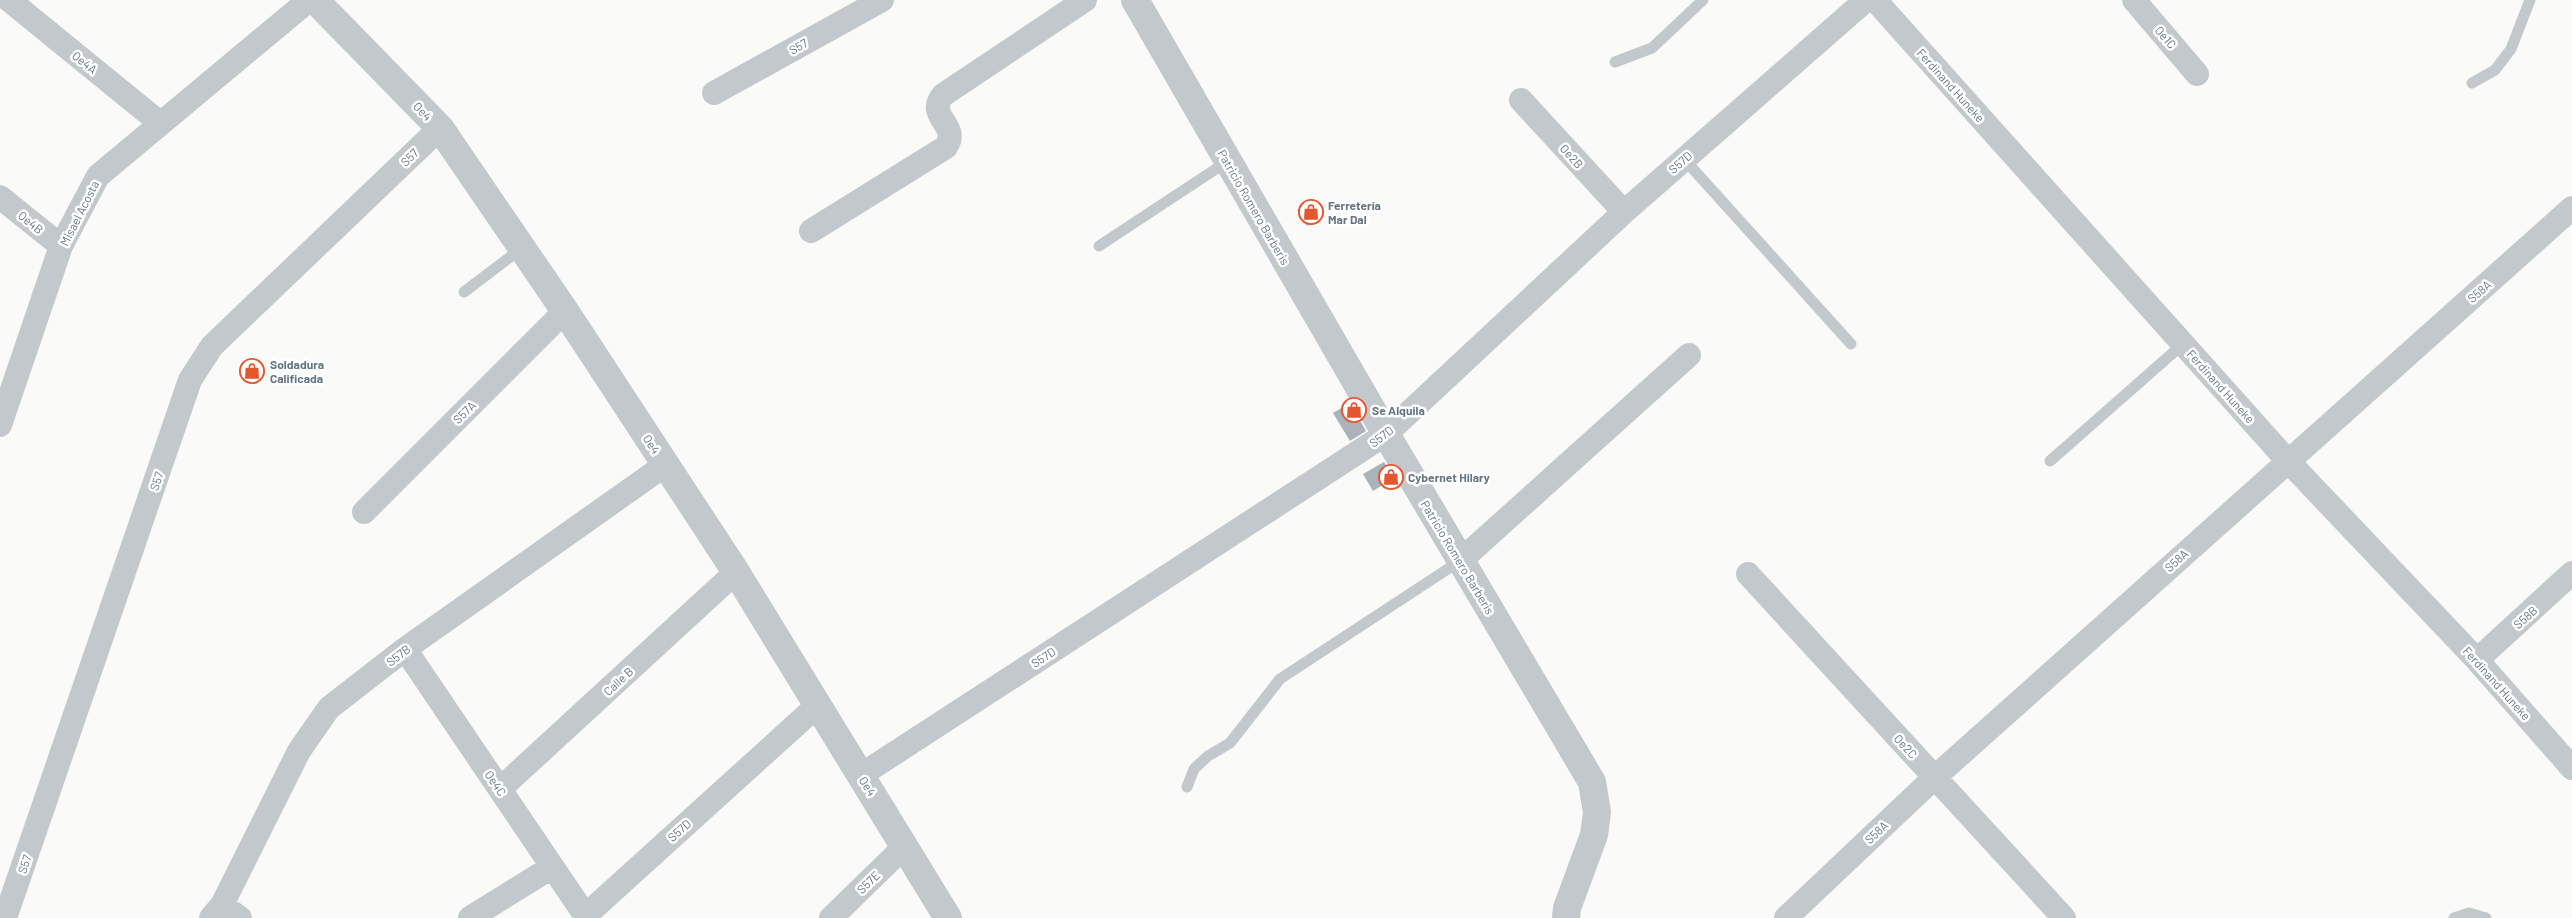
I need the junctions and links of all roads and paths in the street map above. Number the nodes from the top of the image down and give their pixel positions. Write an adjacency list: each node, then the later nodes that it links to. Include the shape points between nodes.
1 (10, 0): 17 (street, Oe4A)
2 (309, 0): 17 (street, Misael Acosta)
3 (315, 0): 18 (street, Oe4)
4 (882, 0): 15 (street, S57)
5 (1085, 0): 24 (street, via 943,95 937,102 937,111 950,132 951,140 946,147)
6 (1134, 0): 20 (street, Patricio Romero Barberis)
7 (1703, 0): 12 (lane, via 1652,48)
8 (1866, 0): 19 (street, S57D)
9 (1875, 0): 31 (street, Ferdinand Huneke)
10 (2134, 0): 13 (street, Oe1C)
11 (2530, 0): 14 (lane, via 2511,49 2495,70)
12 (1615, 62)
13 (2198, 74)
14 (2472, 83)
15 (714, 93)
16 (1521, 100): 23 (street, Oe2B)
17 (160, 123): 25 (street, Misael Acosta, via 98,176)
18 (440, 128): 27 (street, Oe4); 54 (street, S57, via 212,346 190,380)
19 (1684, 159): 23 (street, S57D); 30 (lane)
20 (1228, 161): 26 (lane); 35 (street, Patricio Romero Barberis)
21 (0, 197): 25 (street, Oe4B)
22 (2572, 208): 36 (street, S58A)
23 (1624, 212): 35 (street, S57D)
24 (811, 231)
25 (61, 246): 33 (street, Misael Acosta)
26 (1099, 246)
27 (522, 248): 28 (lane); 29 (street, Oe4)
28 (464, 292)
29 (565, 311): 38 (street, Oe4); 39 (street, S57A)
30 (1851, 344)
31 (2183, 344): 36 (street, Ferdinand Huneke); 37 (lane)
32 (1689, 355): 40 (street)
33 (5, 400): 34 (street, Misael Acosta)
34 (0, 425)
35 (1386, 434): 40 (street, Patricio Romero Barberis); 48 (street, S57D)
36 (2287, 460): 45 (street, Ferdinand Huneke); 49 (street, S58A)
37 (2050, 461)
38 (665, 465): 41 (street, Oe4); 44 (street, S57B)
39 (364, 512)
40 (1460, 561): 50 (lane, via 1280,679 1230,743 1194,769); 56 (street, Patricio Romero Barberis, via 1592,782 1597,812 1594,835)
41 (736, 572): 46 (street, Oe4); 51 (street, Calle B)
42 (2572, 573): 45 (street, S58B)
43 (1748, 574): 49 (street, Oe2C)
44 (405, 649): 51 (street, Oe4C); 55 (street, S57B, via 329,708 299,751)
45 (2477, 660): 47 (street, Ferdinand Huneke)
46 (818, 704): 48 (street, Oe4); 57 (street, S57D)
47 (2572, 768)
48 (861, 775): 52 (street, Oe4)
49 (1935, 777): 61 (street, S58A); 62 (street, Oe2C)
50 (1187, 787)
51 (500, 789): 53 (street, Oe4C)
52 (906, 846): 59 (street, S57E); 60 (street, Oe4)
53 (552, 867): 57 (street, Oe4C); 58 (street)
54 (6, 899)
55 (224, 914)
56 (1562, 915)
57 (586, 917)
58 (470, 918)
59 (832, 918)
60 (948, 918)
61 (1786, 918)
62 (2064, 918)
63 (2454, 918): 64 (lane, via 2469,912)
64 (2486, 918)

